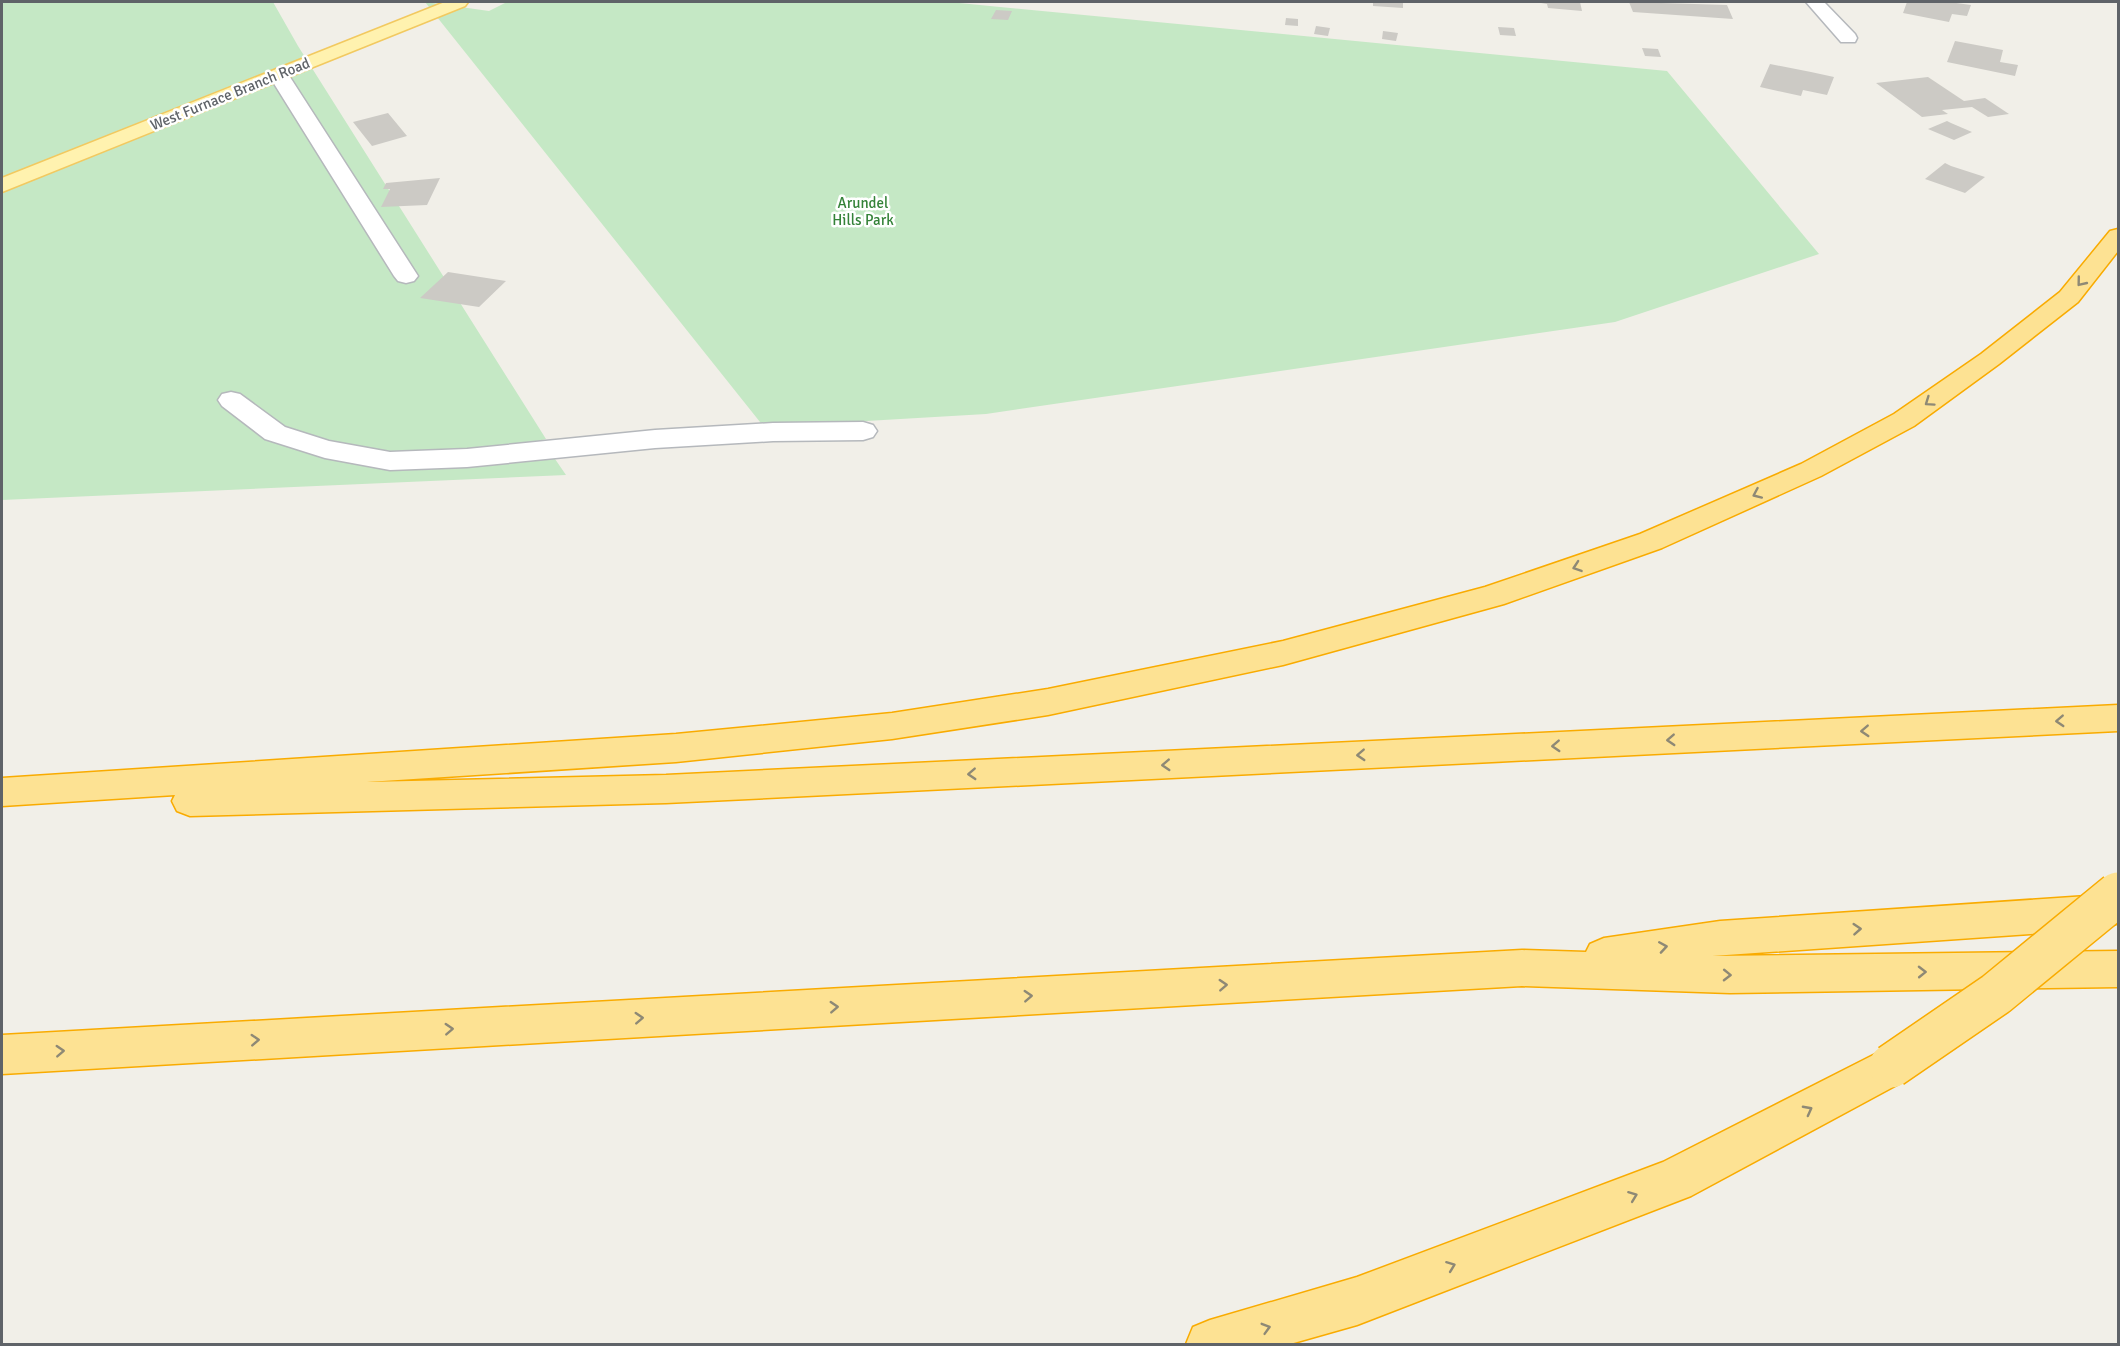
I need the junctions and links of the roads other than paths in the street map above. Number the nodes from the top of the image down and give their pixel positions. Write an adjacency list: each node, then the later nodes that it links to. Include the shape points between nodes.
1 (459, 2): 4 (main road, West Furnace Branch Road)
2 (1815, 2): 3 (street)
3 (1848, 38)
4 (278, 74): 5 (main road, West Furnace Branch Road); 7 (street)
5 (2, 186)
6 (2118, 236): 11 (highway, one-way to 11, via 2069,297 1990,359 1904,420 1811,470 1651,541 1493,596 1283,653 1048,702 892,726 676,748)
7 (406, 276)
8 (231, 400): 9 (street, via 275,433 325,449 390,461 467,458 667,438)
9 (863, 431)
10 (2118, 718): 12 (highway, one-way to 12, via 666,789)
11 (2, 792)
12 (2, 806)
13 (2118, 894): 18 (highway, one-way to 13, bridge, via 1357,1301 1675,1180 1891,1066 1996,994)
14 (2118, 911): 15 (highway, one-way to 14, via 1720,938)
15 (1522, 968): 16 (highway, one-way to 16, via 1730,975); 17 (highway, one-way to 15)
16 (2118, 969)
17 (2, 1054)
18 (1210, 1344)

